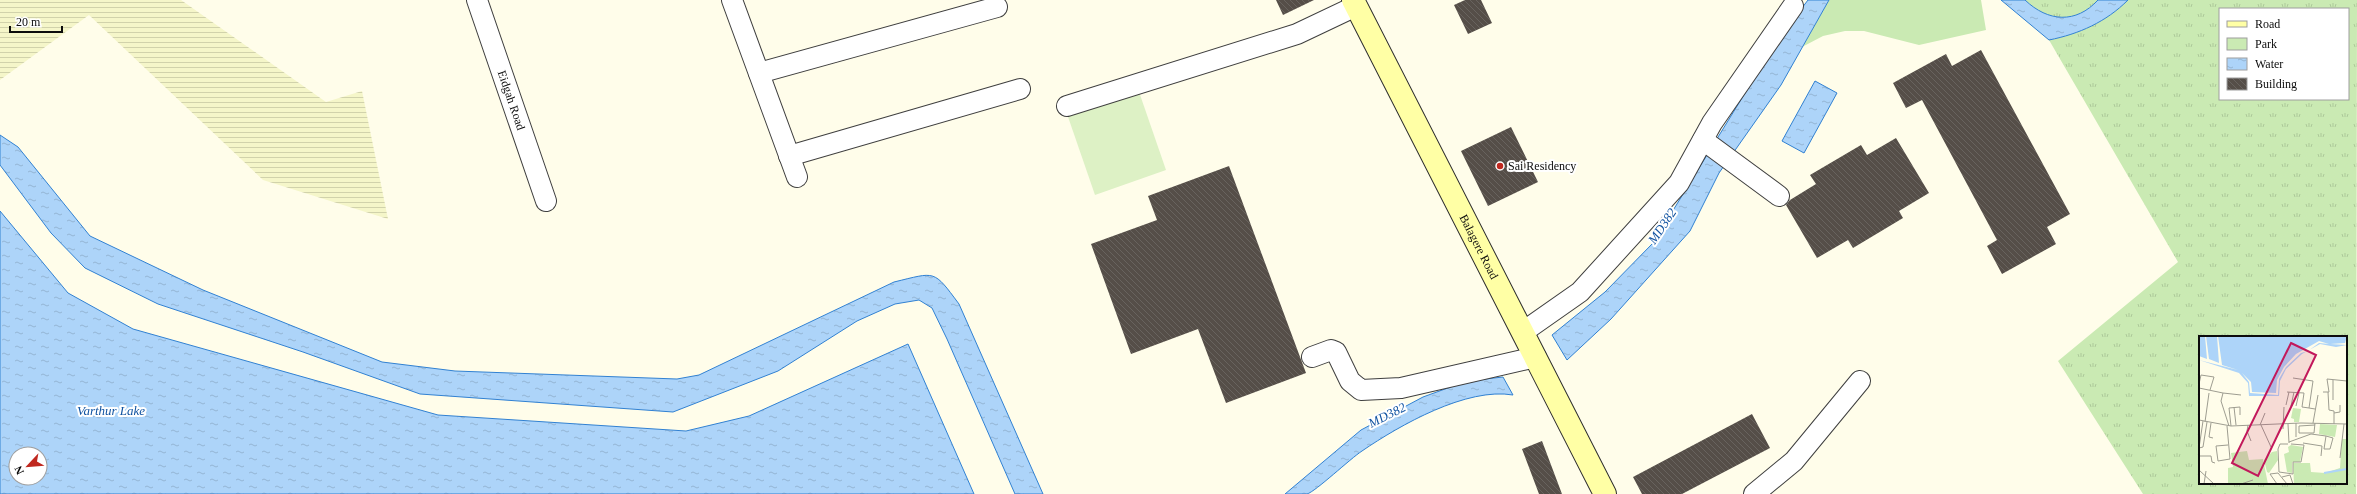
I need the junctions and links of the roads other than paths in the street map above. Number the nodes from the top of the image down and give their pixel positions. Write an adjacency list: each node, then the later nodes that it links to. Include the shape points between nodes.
1 (477, 0): 13 (street, Eidgah Road)
2 (732, 0): 6 (street)
3 (1354, 3): 8 (street, via 1297,34); 14 (street, Balagere Road)
4 (1793, 6): 9 (street, via 1712,123)
5 (997, 8): 6 (street)
6 (759, 73): 10 (street)
7 (1020, 90): 10 (street)
8 (1067, 106)
9 (1707, 143): 12 (street); 14 (street, via 1679,183 1580,292)
10 (789, 156): 11 (street)
11 (797, 177)
12 (1779, 196)
13 (546, 201)
14 (1523, 332): 16 (street, Balagere Road)
15 (1312, 357): 16 (street, via 1331,350 1336,352 1350,381 1361,390 1402,388)
16 (1536, 357): 18 (street, Balagere Road)
17 (1860, 381): 19 (street, via 1794,460)
18 (1605, 494)
19 (1754, 494)

